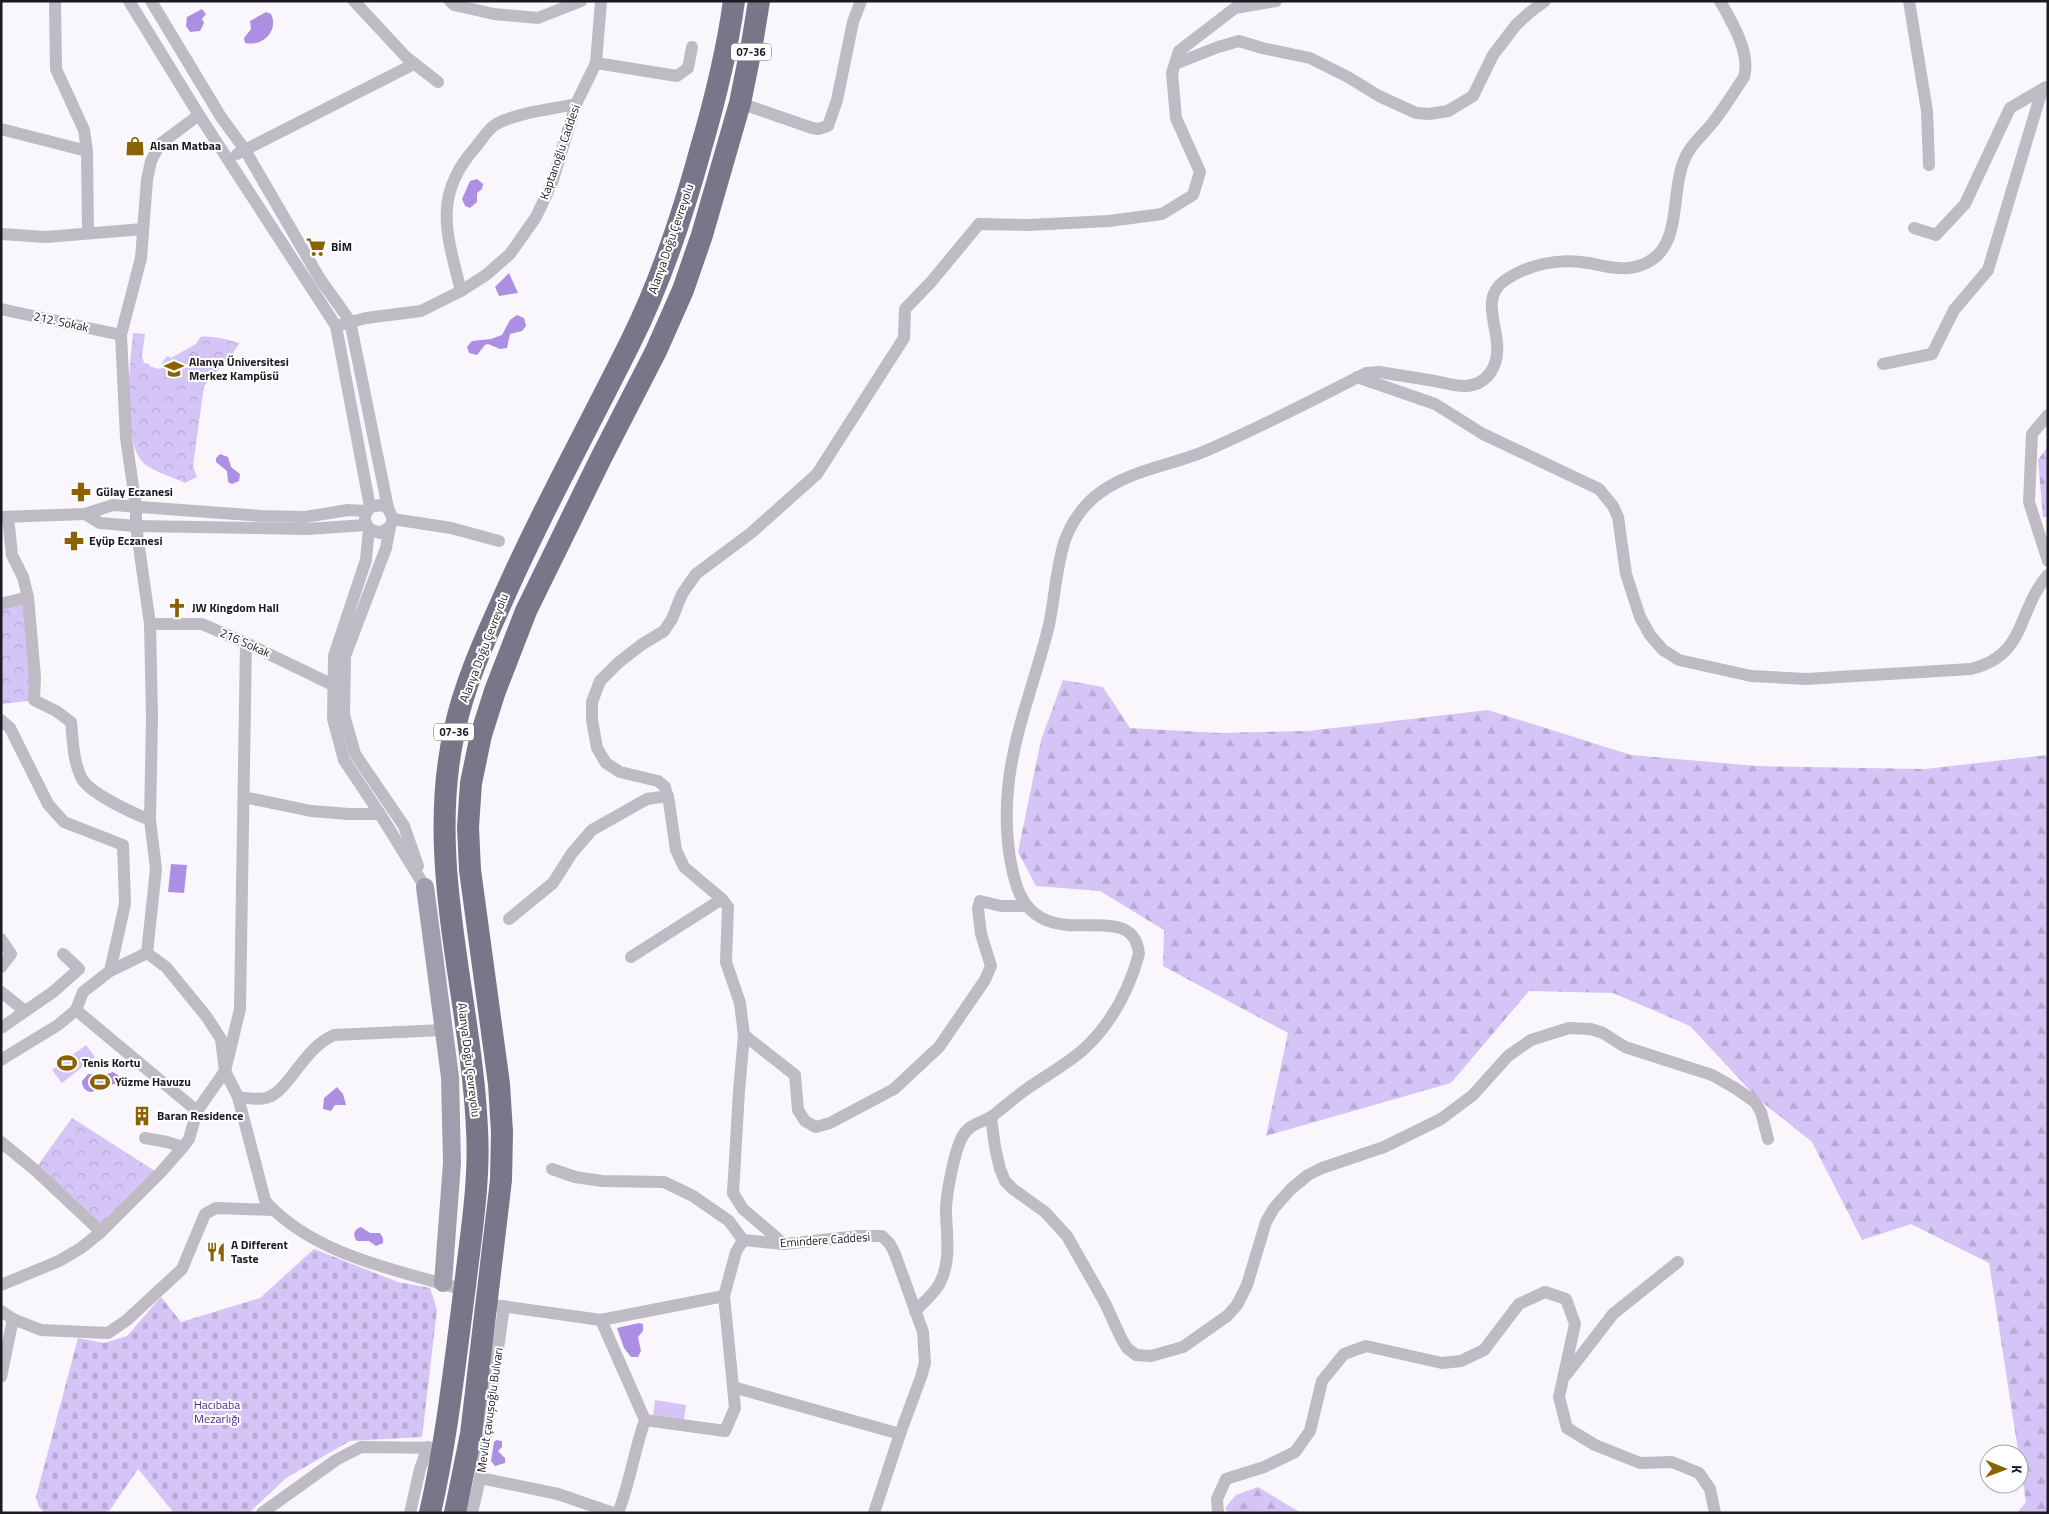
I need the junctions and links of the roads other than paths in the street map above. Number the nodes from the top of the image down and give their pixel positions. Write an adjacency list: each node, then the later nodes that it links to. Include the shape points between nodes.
1 (56, 1): 26 (street, via 56,69 84,130)
2 (129, 1): 23 (street)
3 (151, 1): 25 (street, via 221,117)
4 (354, 1): 17 (street)
5 (450, 1): 6 (street, via 454,5 494,14 538,18)
6 (581, 1)
7 (602, 1): 16 (street, Kaptanoğlu Caddesi)
8 (734, 1): 94 (highway, Alanya Doğu Çevreyolu / 07-36, via 714,100 678,229 658,284 510,582 468,683 454,730 443,829 478,1131)
9 (758, 1): 21 (highway, Alanya Doğu Çevreyolu / 07-36)
10 (861, 1): 21 (street, via 828,126 812,128)
11 (1276, 1): 18 (street, via 1234,8 1179,51)
12 (1545, 1): 18 (street, via 1516,25 1493,55 1473,96 1448,110 1429,114 1416,113 1379,96 1348,76 1310,58 1239,41)
13 (1720, 1): 39 (street, via 1746,55 1746,70 1714,121 1687,154 1678,178 1670,237 1662,250 1640,266 1628,268 1551,262 1504,281 1491,304 1497,356 1490,375 1480,383 1463,386 1379,372 1366,372)
14 (1909, 1): 28 (street, via 1927,111)
15 (692, 46): 16 (street, via 688,68 677,76)
16 (596, 63): 22 (street, Kaptanoğlu Caddesi)
17 (414, 64): 19 (street); 25 (street)
18 (1175, 64): 58 (street, via 1172,73 1176,118 1200,172 1193,194 1162,214 1100,222 979,224 905,309 904,338 817,474 751,533 696,574 664,631 618,663 600,681 592,702 597,748 606,762 620,772 658,781)
19 (438, 82)
20 (2045, 88): 30 (street, via 2010,108 1965,204 1936,235); 38 (street, via 1988,270 1954,310 1932,354)
21 (740, 103): 96 (highway, Alanya Doğu Çevreyolu / 07-36, via 683,290 656,351 526,611 495,691 471,783 468,818 470,870 499,1084 502,1132)
22 (576, 104): 33 (street, Kaptanoğlu Caddesi, via 552,183 536,217 510,254); 33 (street, via 524,114 494,125 462,163 446,204 447,229)
23 (199, 116): 27 (street); 29 (street, via 154,152 147,180)
24 (1, 129): 26 (street)
25 (245, 150): 27 (street); 35 (street, via 320,279)
26 (87, 151): 31 (street)
27 (229, 160): 36 (street)
28 (1929, 165)
29 (143, 228): 31 (street); 37 (street, via 141,258)
30 (1914, 228)
31 (88, 233): 32 (street, via 46,237)
32 (1, 234)
33 (461, 291): 35 (street, Kaptanoğlu Caddesi, via 421,312)
34 (1, 309): 37 (street, 212. Sokak)
35 (350, 321): 36 (street, Kaptanoğlu Caddesi); 45 (street)
36 (336, 326): 42 (street)
37 (121, 335): 41 (street, via 126,438)
38 (1883, 364)
39 (1357, 377): 50 (street, via 1435,404 1483,434 1599,489 1614,506 1618,517 1626,574 1640,616 1663,650 1679,660 1751,676 1781,678 1972,669 1994,661 2012,644 2035,593); 63 (street, via 1209,450 1115,484 1100,492 1073,523 1065,540 1049,624 1011,763 1007,823 1017,888)
40 (2048, 415): 49 (street, via 2032,434 2029,502)
41 (136, 507): 42 (street, via 305,517); 43 (street, via 112,505); 46 (street)
42 (368, 509): 45 (street, via 380,505); 47 (street, via 365,517)
43 (85, 514): 44 (street); 46 (street, via 100,523)
44 (5, 517): 51 (street, via 12,555)
45 (390, 518): 47 (street, via 380,533); 48 (street, via 451,528); 61 (street, via 386,548 345,656 344,715 355,754 404,826)
46 (136, 526): 47 (street); 53 (street)
47 (368, 527): 55 (street, via 366,560 334,656)
48 (499, 541)
49 (2048, 562)
50 (2048, 576)
51 (28, 597): 52 (street); 60 (street, via 34,700 70,722 74,756 81,779 99,794)
52 (1, 604)
53 (150, 624): 54 (street, 216 Sokak, via 202,624); 60 (street)
54 (246, 643): 55 (street, 216 Sokak); 57 (street)
55 (333, 685): 59 (street, via 333,718 344,760)
56 (1, 720): 70 (street, via 10,728 48,804 64,822 123,845 125,904)
57 (244, 796): 59 (street, via 311,810); 78 (street, via 240,1009)
58 (668, 796): 62 (street, via 676,850 684,867); 64 (street, via 647,799 592,830 552,883)
59 (380, 814): 61 (street)
60 (150, 820): 66 (street, via 156,869)
61 (425, 888): 75 (street)
62 (722, 899): 68 (street); 76 (street, via 728,907 726,962 740,1003)
63 (1026, 906): 76 (street, via 1001,906 980,901 981,934 991,966 939,1047 894,1089 830,1123 816,1127 801,1117 795,1075); 81 (street, via 1038,916 1065,926 1121,927 1134,937 1139,954 1116,1010 1085,1049)
64 (509, 920)
65 (1, 939): 69 (street, via 11,954)
66 (147, 953): 70 (street); 78 (street, via 166,968 206,1016 221,1039)
67 (63, 954): 73 (street, via 78,969)
68 (631, 957)
69 (1, 967)
70 (110, 971): 72 (street, via 83,992)
71 (1, 992): 73 (street)
72 (76, 1010): 77 (street); 80 (street)
73 (25, 1011): 74 (street)
74 (1, 1028)
75 (444, 1030): 79 (street, via 334,1035 312,1048 273,1095 259,1099); 92 (street, via 450,1076 452,1162)
76 (744, 1035): 90 (street, via 733,1193 743,1208)
77 (1, 1060)
78 (225, 1071): 79 (street); 80 (street)
79 (238, 1096): 87 (street, via 265,1200)
80 (197, 1111): 85 (street)
81 (991, 1117): 83 (street, via 997,1154 1006,1181 1045,1212 1067,1236 1127,1348 1136,1355 1151,1356 1183,1347 1227,1316 1237,1305 1247,1285 1266,1222 1291,1189 1322,1168 1384,1147 1446,1115 1473,1095 1508,1056 1531,1040 1569,1028 1591,1029 1625,1047 1705,1073 1755,1102); 98 (street, via 975,1123 962,1138 947,1192 945,1270 934,1293)
82 (144, 1138): 85 (street)
83 (1768, 1139)
84 (1, 1142): 88 (street)
85 (183, 1147): 88 (street)
86 (552, 1169): 89 (street, via 575,1178 664,1182 693,1196 729,1221)
87 (273, 1210): 92 (street, via 306,1236 340,1252); 99 (street, via 216,1208 205,1214 182,1269 127,1320 108,1333 41,1330)
88 (101, 1232): 93 (street, via 59,1261)
89 (743, 1240): 90 (street, Emindere Caddesi); 95 (street, via 736,1252)
90 (784, 1244): 98 (street, Emindere Caddesi, via 882,1236 895,1254)
91 (1678, 1262): 102 (street, via 1613,1314)
92 (443, 1283): 94 (street)
93 (1, 1285)
94 (464, 1290): 106 (highway, Alanya Doğu Çevreyolu / 07-36)
95 (724, 1296): 100 (street); 103 (street)
96 (495, 1305): 100 (street); 107 (street, Mevlüt çavuşoğlu Bulvarı); 111 (highway, Alanya Doğu Çevreyolu / 07-36)
97 (1, 1311): 99 (street)
98 (915, 1311): 105 (street, Emindere Caddesi, via 923,1332 925,1363)
99 (13, 1320): 101 (street)
100 (601, 1320): 104 (street)
101 (1, 1377)
102 (1564, 1378): 116 (street, via 1575,1324 1566,1299 1545,1292 1520,1304 1484,1350 1461,1361 1442,1363 1366,1346 1344,1354 1322,1381 1310,1431 1295,1452 1264,1467 1226,1479 1217,1498); 117 (street, via 1559,1397 1567,1428 1595,1445 1640,1463 1672,1462 1699,1473 1710,1489)
103 (733, 1387): 104 (street, via 734,1408 725,1431); 105 (street)
104 (645, 1420): 114 (street, via 627,1491)
105 (900, 1434): 115 (street, Emindere Caddesi)
106 (436, 1448): 108 (street, via 361,1447 336,1460); 109 (street, via 420,1469); 110 (highway, Alanya Doğu Çevreyolu / 07-36)
107 (480, 1478): 112 (street, Mevlüt çavuşoğlu Bulvarı); 113 (street, via 558,1494)
108 (262, 1513)
109 (410, 1513)
110 (430, 1513)
111 (455, 1513)
112 (472, 1513)
113 (613, 1513)
114 (618, 1513)
115 (874, 1513)
116 (1218, 1513)
117 (1715, 1513)

